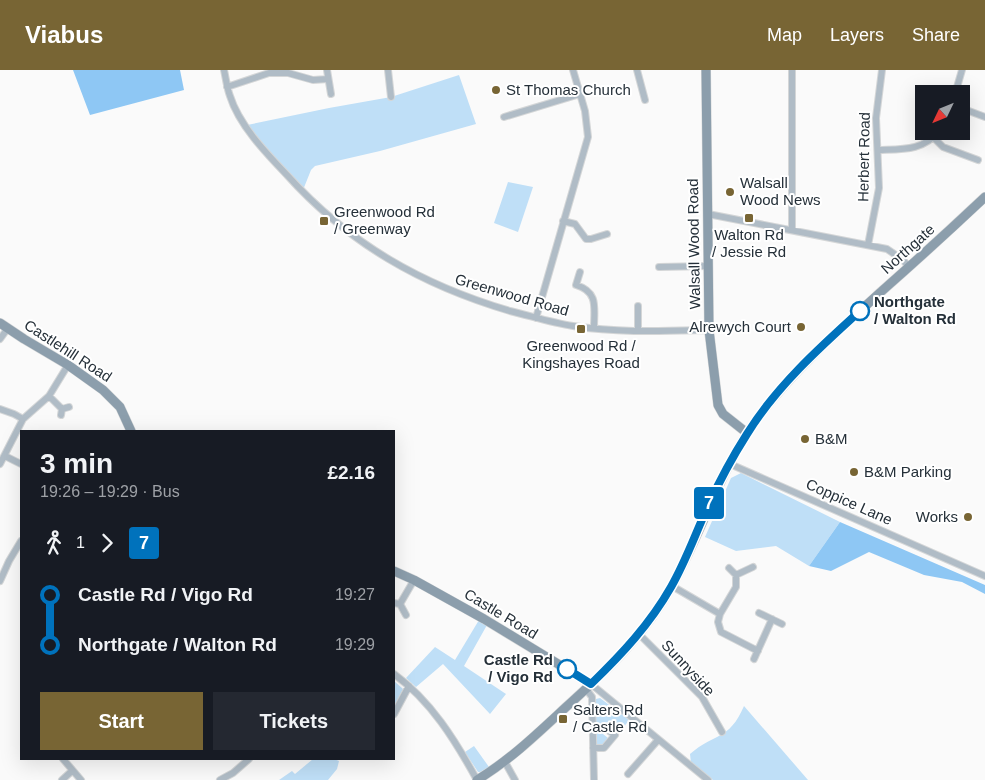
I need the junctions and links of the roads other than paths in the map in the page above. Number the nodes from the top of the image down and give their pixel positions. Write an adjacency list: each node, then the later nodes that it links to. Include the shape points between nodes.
1 (224, 70): 12 (street, Greenwood Road)
2 (327, 70): 10 (street)
3 (388, 70): 15 (street)
4 (573, 70): 14 (street)
5 (637, 70): 16 (street)
6 (706, 70): 25 (main road, Walsall Wood Road)
7 (792, 70): 27 (street)
8 (882, 70): 22 (street, Herbert Road, via 876,118)
9 (962, 70): 11 (street)
10 (328, 79): 12 (street, via 312,80 288,73 269,73); 13 (street)
11 (958, 85)
12 (227, 86): 35 (street, Greenwood Road, via 246,127 269,156 304,194 353,236 378,254 440,287)
13 (331, 94)
14 (580, 94): 18 (street); 26 (street, via 588,136)
15 (391, 97)
16 (646, 100)
17 (970, 111): 19 (street)
18 (504, 117)
19 (985, 117)
20 (931, 140): 22 (street, via 914,148)
21 (936, 140): 23 (street, via 943,147)
22 (878, 150): 29 (street, Herbert Road, via 879,188)
23 (978, 160)
24 (985, 198): 32 (main road, Northgate)
25 (708, 214): 27 (street); 30 (main road, Walsall Wood Road)
26 (563, 221): 28 (street, via 575,224 586,239); 35 (street)
27 (792, 230): 29 (street)
28 (607, 234)
29 (868, 245): 32 (street, via 887,249)
30 (708, 266): 31 (street); 38 (main road, Walsall Wood Road)
31 (659, 267)
32 (910, 267): 47 (main road, Northgate, via 809,358)
33 (580, 272): 37 (street, Greenwood Road, via 576,285 587,288 594,298)
34 (638, 306): 39 (street)
35 (536, 318): 37 (street, Greenwood Road)
36 (4, 326): 40 (street); 41 (main road, Castlehill Road)
37 (594, 328): 39 (street, Greenwood Road)
38 (709, 330): 39 (street, Greenwood Road); 47 (main road, Walsall Wood Road, via 718,405 727,418)
39 (638, 331)
40 (0, 339)
41 (68, 365): 42 (street); 46 (main road, Castlehill Road, via 113,398)
42 (48, 396): 44 (street); 45 (street)
43 (0, 409): 45 (street)
44 (64, 410)
45 (23, 420): 48 (street)
46 (132, 430)
47 (747, 433): 51 (main road, Northgate)
48 (5, 456): 49 (street); 50 (street)
49 (0, 464)
50 (20, 464)
51 (730, 464): 57 (street, Coppice Lane); 60 (main road, Northgate)
52 (20, 543): 59 (street)
53 (752, 567): 56 (street)
54 (729, 568): 56 (street)
55 (395, 571): 58 (main road, Castle Road)
56 (736, 575): 63 (street, via 736,587)
57 (985, 576)
58 (414, 580): 61 (street); 72 (main road, Castle Road, via 484,618)
59 (0, 581)
60 (672, 586): 63 (street); 67 (main road, Northgate)
61 (397, 604): 64 (street)
62 (759, 613): 65 (street)
63 (720, 614): 68 (street, via 721,632)
64 (406, 615)
65 (772, 619): 66 (street); 68 (street)
66 (782, 624)
67 (639, 634): 72 (main road, Northgate); 75 (street, Sunnyside, via 702,697)
68 (758, 651): 69 (street)
69 (754, 659)
70 (395, 675): 71 (street)
71 (409, 686): 73 (street); 86 (street, via 438,717)
72 (589, 687): 76 (street); 77 (street); 80 (main road, Northgate)
73 (395, 712)
74 (609, 731): 77 (street, via 614,735 604,748)
75 (722, 732)
76 (658, 740): 82 (street); 89 (street)
77 (593, 748): 88 (street)
78 (64, 760): 81 (street)
79 (248, 760): 85 (street, via 233,774)
80 (505, 762): 86 (main road, Northgate); 87 (street)
81 (72, 771): 83 (street); 84 (street)
82 (628, 774)
83 (62, 780)
84 (81, 780)
85 (220, 780)
86 (477, 780)
87 (514, 780)
88 (594, 780)
89 (708, 780)

